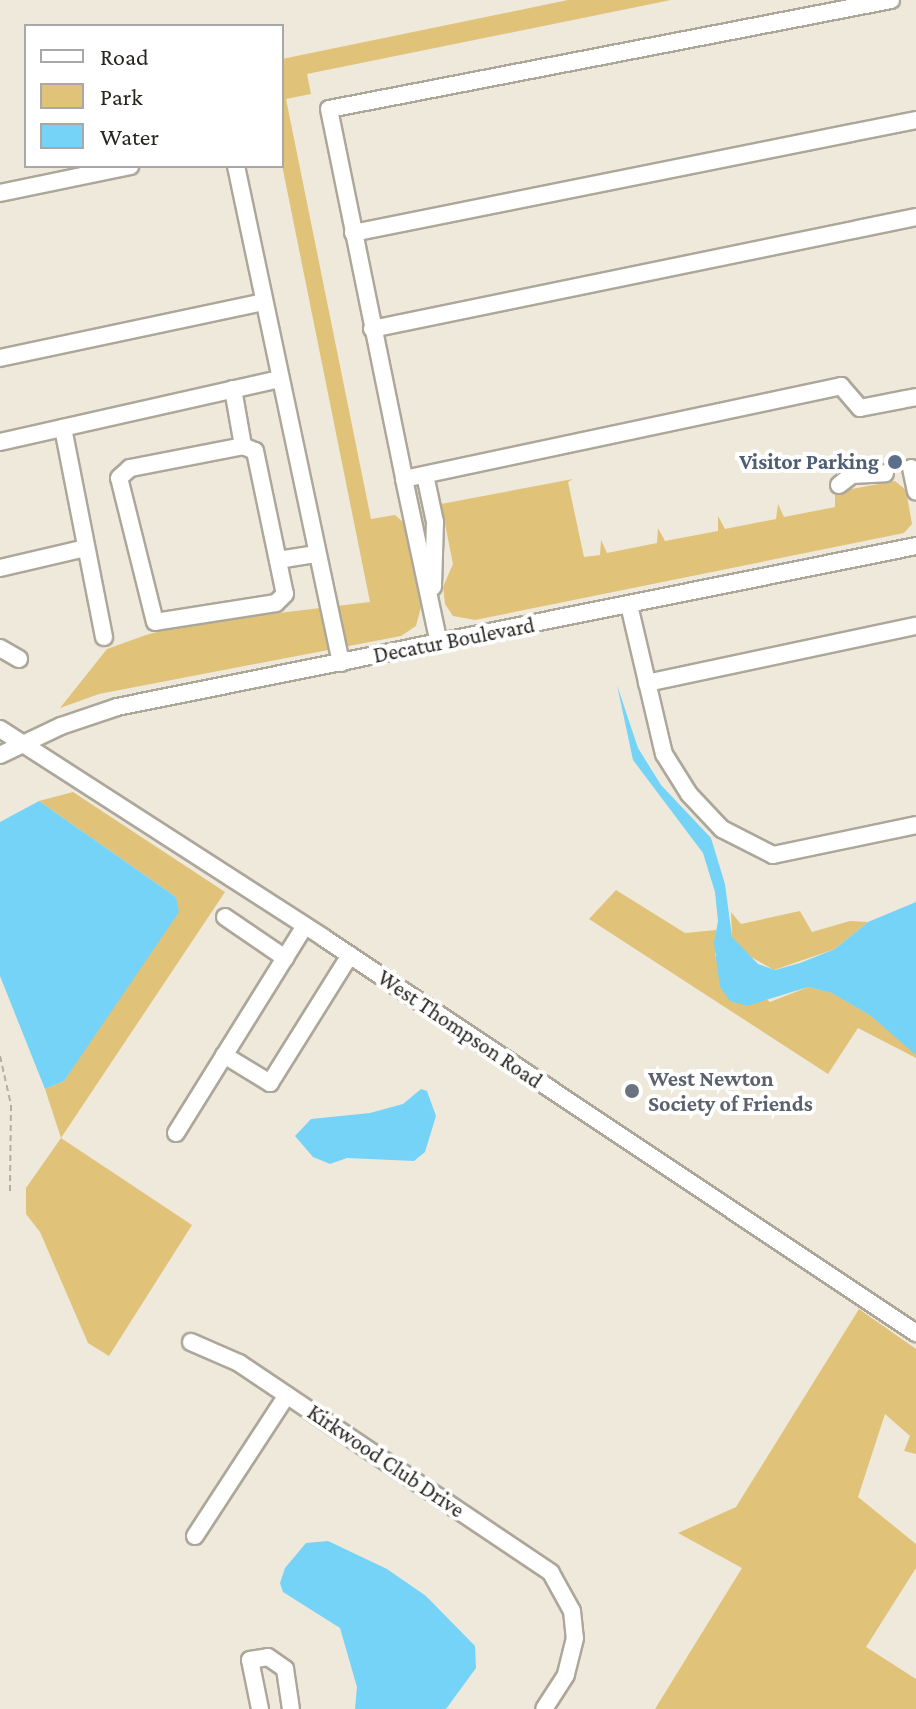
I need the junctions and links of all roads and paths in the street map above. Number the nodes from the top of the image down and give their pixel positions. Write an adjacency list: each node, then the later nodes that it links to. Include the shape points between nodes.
1 (891, 0): 7 (street, via 329,109)
2 (916, 120): 7 (street)
3 (120, 168): 5 (street)
4 (236, 168): 8 (street)
5 (0, 193)
6 (916, 217): 9 (street)
7 (353, 233): 9 (street)
8 (264, 302): 10 (street); 11 (street)
9 (372, 329): 19 (street)
10 (0, 358)
11 (279, 379): 12 (street); 23 (street)
12 (233, 389): 14 (street); 16 (street)
13 (916, 397): 18 (street, via 860,408 841,386)
14 (63, 428): 15 (street); 22 (street)
15 (0, 442)
16 (243, 446): 24 (street, via 255,451); 24 (street, via 122,472 119,478 150,618 160,625 282,601)
17 (911, 468): 20 (street)
18 (425, 475): 19 (street); 26 (street, via 435,522)
19 (404, 479): 26 (street)
20 (916, 491)
21 (916, 546): 27 (street, Decatur Boulevard)
22 (86, 548): 25 (street); 29 (street)
23 (317, 554): 24 (street); 33 (street)
24 (278, 560)
25 (0, 568)
26 (431, 605): 30 (street)
27 (629, 605): 30 (street, Decatur Boulevard); 34 (street)
28 (916, 626): 34 (street)
29 (104, 637)
30 (439, 643): 33 (street, Decatur Boulevard)
31 (0, 648): 32 (street)
32 (19, 659)
33 (341, 663): 36 (street, Decatur Boulevard, via 117,707)
34 (647, 683): 38 (street, via 664,754 674,772 704,813 751,847 773,855)
35 (0, 729): 36 (street, West Thompson Road)
36 (21, 743): 37 (street, Decatur Boulevard); 40 (street, West Thompson Road)
37 (0, 755)
38 (916, 825)
39 (225, 917): 42 (street)
40 (305, 926): 41 (street, West Thompson Road); 42 (street)
41 (350, 955): 43 (street, via 270,1083); 47 (street, West Thompson Road)
42 (285, 958): 43 (street)
43 (224, 1055): 45 (street)
44 (0, 1056): 46 (path, via 11,1105)
45 (176, 1133)
46 (10, 1191)
47 (916, 1333)
48 (191, 1342): 49 (street, Kirkwood Club Drive, via 220,1353)
49 (287, 1395): 50 (street); 53 (street, Kirkwood Club Drive, via 538,1562 566,1597 575,1631 572,1658)
50 (195, 1536)
51 (260, 1709): 52 (street, via 250,1660 268,1657 285,1669)
52 (291, 1709)
53 (544, 1709)

